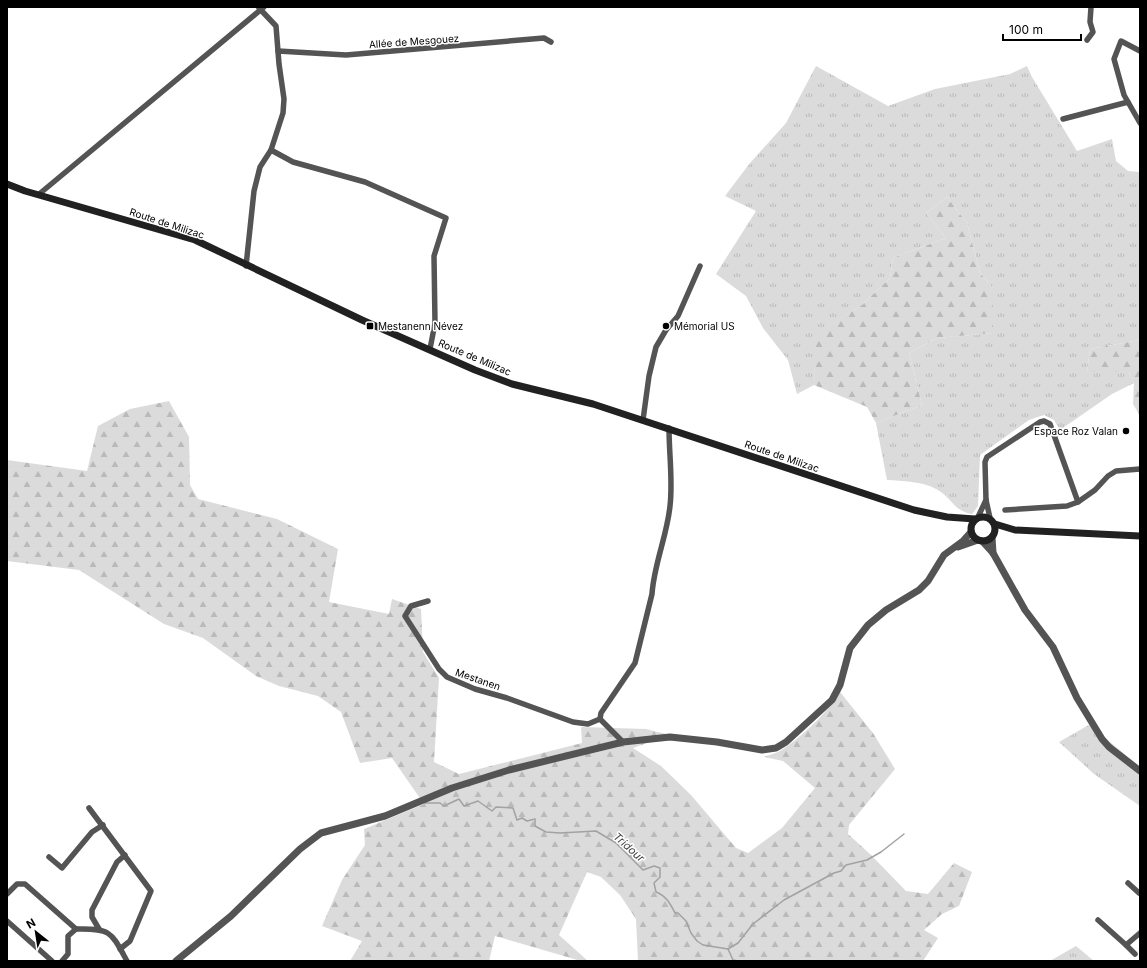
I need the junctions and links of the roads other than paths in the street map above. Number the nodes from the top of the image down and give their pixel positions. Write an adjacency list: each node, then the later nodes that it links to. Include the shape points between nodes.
1 (1091, 7): 3 (street, via 1090,22 1093,32)
2 (261, 8): 5 (street, via 276,26); 12 (street)
3 (1087, 40)
4 (551, 42): 5 (street, Allée de Mesgouez, via 544,38 346,55)
5 (278, 51): 10 (street, via 284,100 283,112)
6 (1140, 51): 7 (street, via 1121,40 1114,59)
7 (1128, 102): 8 (street); 9 (street)
8 (1063, 119)
9 (1140, 123)
10 (271, 150): 13 (street, via 260,167 254,191); 15 (street, via 294,162 365,182 446,218 434,256 435,324)
11 (7, 184): 12 (main road, Route de Milizac)
12 (38, 195): 13 (main road, Route de Milizac, via 195,240)
13 (246, 266): 15 (main road, Route de Milizac)
14 (700, 266): 16 (street, via 678,316 656,347)
15 (430, 349): 16 (main road, Route de Milizac, via 512,384 593,404)
16 (643, 420): 17 (main road, Route de Milizac)
17 (669, 428): 22 (main road, Route de Milizac, via 887,502); 33 (street, via 670,504 662,550 652,582 652,594 635,663 601,713)
18 (1140, 469): 20 (street, via 1116,471)
19 (986, 500): 20 (street, via 987,458 1044,421 1050,424); 23 (street); 24 (street)
20 (1078, 502): 21 (street, via 1067,506)
21 (1005, 510)
22 (947, 518): 23 (main road, Route de Milizac); 26 (main road, Route de Milizac)
23 (976, 518): 24 (main road, via 984,516); 26 (main road, via 970,525)
24 (992, 521): 25 (main road); 27 (main road)
25 (1015, 530): 27 (main road); 28 (main road)
26 (970, 531): 29 (main road); 30 (street)
27 (994, 535): 29 (main road); 31 (street)
28 (1140, 536)
29 (980, 541): 30 (street); 31 (street)
30 (951, 550): 34 (street, via 940,560 928,582 920,590 886,610 868,625 850,648 840,685 832,700 776,748 762,750 670,737)
31 (993, 552): 35 (street, via 1025,610 1053,647 1077,698 1102,739)
32 (428, 601): 33 (street, Mestanen, via 411,606 405,616 447,678 573,722 588,724)
33 (600, 719): 34 (street)
34 (623, 742): 54 (street, via 509,770 452,788 385,816 321,834 300,849 231,916)
35 (1140, 771)
36 (89, 808): 37 (street)
37 (102, 825): 38 (street); 39 (street, via 92,832 62,868)
38 (126, 855): 46 (street, via 118,862 92,910 92,917); 49 (street, via 152,891 130,941)
39 (49, 857)
40 (1128, 883): 41 (street)
41 (1140, 893)
42 (7, 894): 45 (street, via 17,884 25,884)
43 (1098, 920): 48 (street)
44 (7, 921): 51 (street)
45 (76, 929): 46 (street); 52 (street, via 68,936 68,954)
46 (99, 929): 49 (street, via 109,934)
47 (1140, 932): 48 (street)
48 (1126, 945): 50 (street)
49 (120, 950): 53 (street)
50 (1135, 954)
51 (52, 961)
52 (62, 961)
53 (127, 961)
54 (176, 961)

